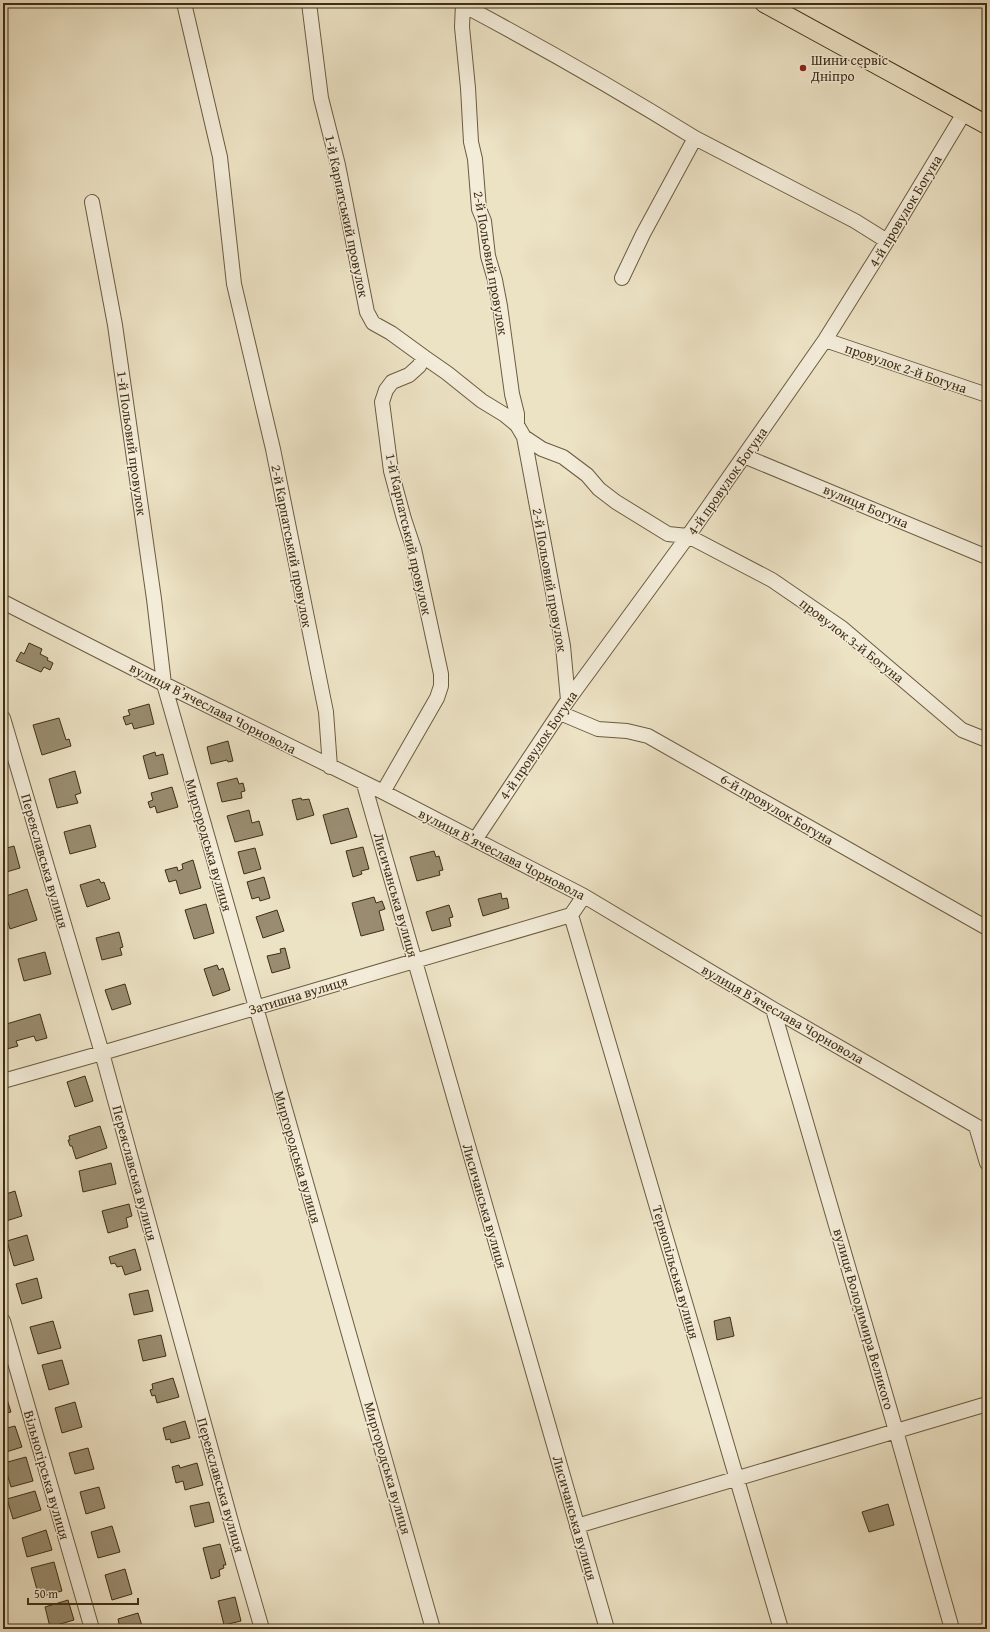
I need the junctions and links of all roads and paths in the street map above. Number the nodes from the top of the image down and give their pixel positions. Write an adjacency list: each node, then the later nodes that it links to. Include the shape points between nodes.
1 (184, 3): 24 (street, 2-й Карпатський провулок, via 220,156 234,284 273,449 326,712)
2 (309, 3): 12 (street, 1-й Карпатський провулок, via 321,98 338,165 367,312 373,323)
3 (764, 3): 5 (main road)
4 (463, 4): 7 (street, via 620,92); 14 (street, 2-й Польовий провулок, via 462,26 471,142 479,209 484,221 488,256 500,306 512,394)
5 (964, 113): 6 (main road); 9 (street, 4-й провулок Богуна)
6 (987, 125)
7 (695, 138): 9 (street, via 855,221); 10 (street)
8 (92, 202): 19 (street, 1-й Польовий провулок, via 115,326)
9 (887, 241): 11 (street, 4-й провулок Богуна)
10 (622, 278)
11 (825, 340): 13 (street, провулок 2-й Богуна); 15 (street, 4-й провулок Богуна)
12 (424, 357): 14 (street, via 482,401 505,415); 26 (street, 1-й Карпатський провулок, via 409,376 392,382 382,402 391,471 414,549 440,666 441,686 437,698)
13 (987, 395)
14 (521, 431): 16 (street, via 542,449 563,457 616,502 668,534); 20 (street, 2-й Польовий провулок, via 564,646)
15 (744, 456): 16 (street, 4-й провулок Богуна); 17 (street, вулиця Богуна)
16 (688, 536): 20 (street, 4-й провулок Богуна); 23 (street, провулок 3-й Богуна, via 772,580 842,628 962,730)
17 (987, 557)
18 (3, 602): 19 (street, вулиця Вʼячеслава Чорновола)
19 (164, 684): 24 (street, вулиця Вʼячеслава Чорновола); 32 (street, Миргородська вулиця)
20 (568, 700): 21 (street, 4-й провулок Богуна)
21 (560, 713): 27 (street, 4-й провулок Богуна); 30 (street, 6-й провулок Богуна, via 598,729 648,736)
22 (3, 718): 34 (street, Переяславська вулиця)
23 (987, 740)
24 (330, 767): 25 (street, вулиця Вʼячеслава Чорновола)
25 (364, 784): 26 (street, вулиця Вʼячеслава Чорновола); 31 (street, Лисичанська вулиця)
26 (382, 792): 27 (street, вулиця Вʼячеслава Чорновола)
27 (475, 840): 28 (street, вулиця Вʼячеслава Чорновола)
28 (584, 896): 29 (street); 33 (street, вулиця Вʼячеслава Чорновола)
29 (571, 915): 31 (street, Затишна вулиця); 41 (street, Тернопільська вулиця)
30 (987, 928)
31 (414, 961): 32 (street, Затишна вулиця); 42 (street, Лисичанська вулиця)
32 (255, 1008): 34 (street, Затишна вулиця); 45 (street, Миргородська вулиця)
33 (773, 1009): 36 (street, вулиця Вʼячеслава Чорновола); 40 (street, вулиця Володимира Великого)
34 (102, 1053): 35 (street, Затишна вулиця); 44 (street, Переяславська вулиця)
35 (3, 1081)
36 (982, 1129): 37 (street)
37 (987, 1163)
38 (3, 1321): 43 (street, Вільногірська вулиця)
39 (987, 1404): 40 (street)
40 (896, 1431): 41 (street); 48 (street, вулиця Володимира Великого)
41 (736, 1478): 42 (street); 47 (street, Тернопільська вулиця)
42 (577, 1526): 46 (street, Лисичанська вулиця)
43 (92, 1629)
44 (262, 1629)
45 (433, 1629)
46 (607, 1629)
47 (781, 1629)
48 (952, 1629)

